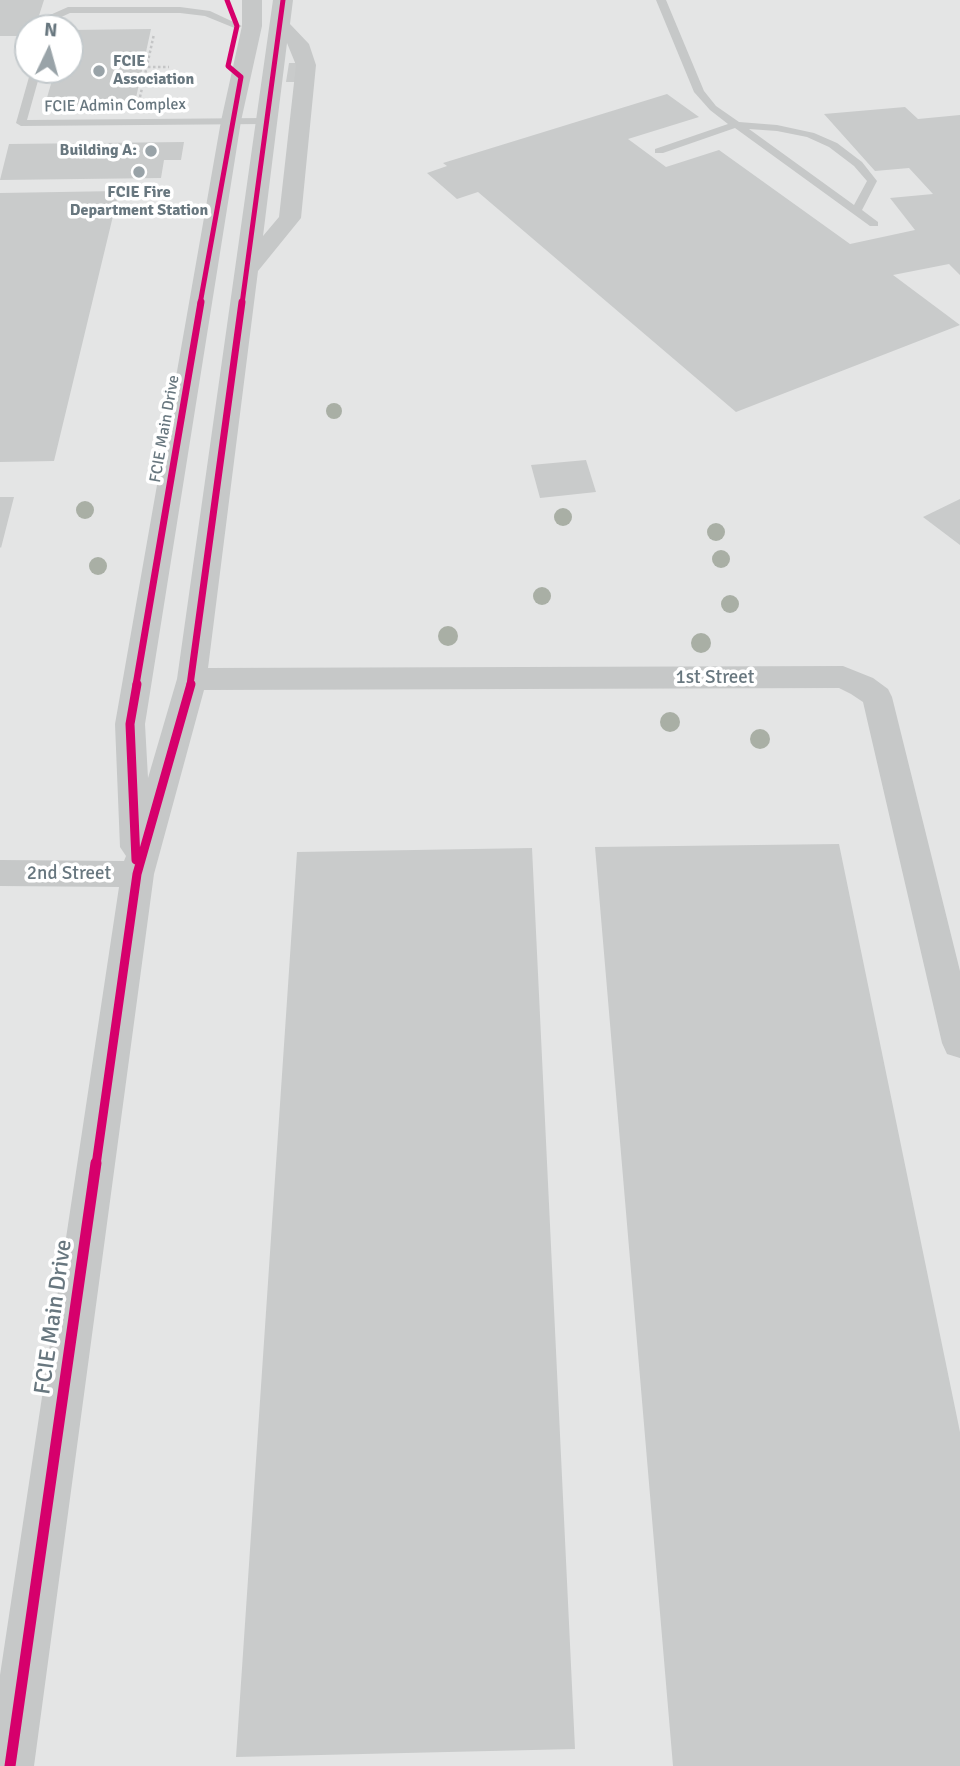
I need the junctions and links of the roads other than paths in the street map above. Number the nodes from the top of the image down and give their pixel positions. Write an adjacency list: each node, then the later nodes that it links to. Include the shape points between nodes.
1 (227, 0): 7 (street)
2 (252, 0): 8 (street, FCIE Main Drive, via 252,26)
3 (283, 0): 6 (street, FCIE Main Drive)
4 (661, 0): 12 (lane, via 699,92)
5 (59, 14): 7 (lane, via 68,10 180,10 207,13)
6 (279, 25): 11 (street, FCIE Main Drive); 16 (street, via 299,44 306,65 290,218)
7 (237, 26): 8 (street, via 228,66)
8 (241, 77): 10 (street, FCIE Main Drive)
9 (32, 84): 10 (lane, FCIE Admin Complex, via 21,123)
10 (231, 121): 11 (lane, FCIE Admin Complex); 19 (street, FCIE Main Drive, via 130,724)
11 (265, 121): 16 (street, FCIE Main Drive)
12 (734, 125): 13 (lane); 14 (lane); 14 (lane, via 777,128 833,145 872,181)
13 (659, 151)
14 (856, 211): 15 (lane)
15 (874, 225)
16 (245, 272): 17 (street, FCIE Main Drive)
17 (192, 679): 19 (street, FCIE Main Drive); 20 (street, 1st Street, via 843,677 862,685 877,698)
18 (0, 873): 19 (street, 2nd Street)
19 (137, 874): 21 (street, FCIE Main Drive)
20 (960, 1043)
21 (10, 1766)

